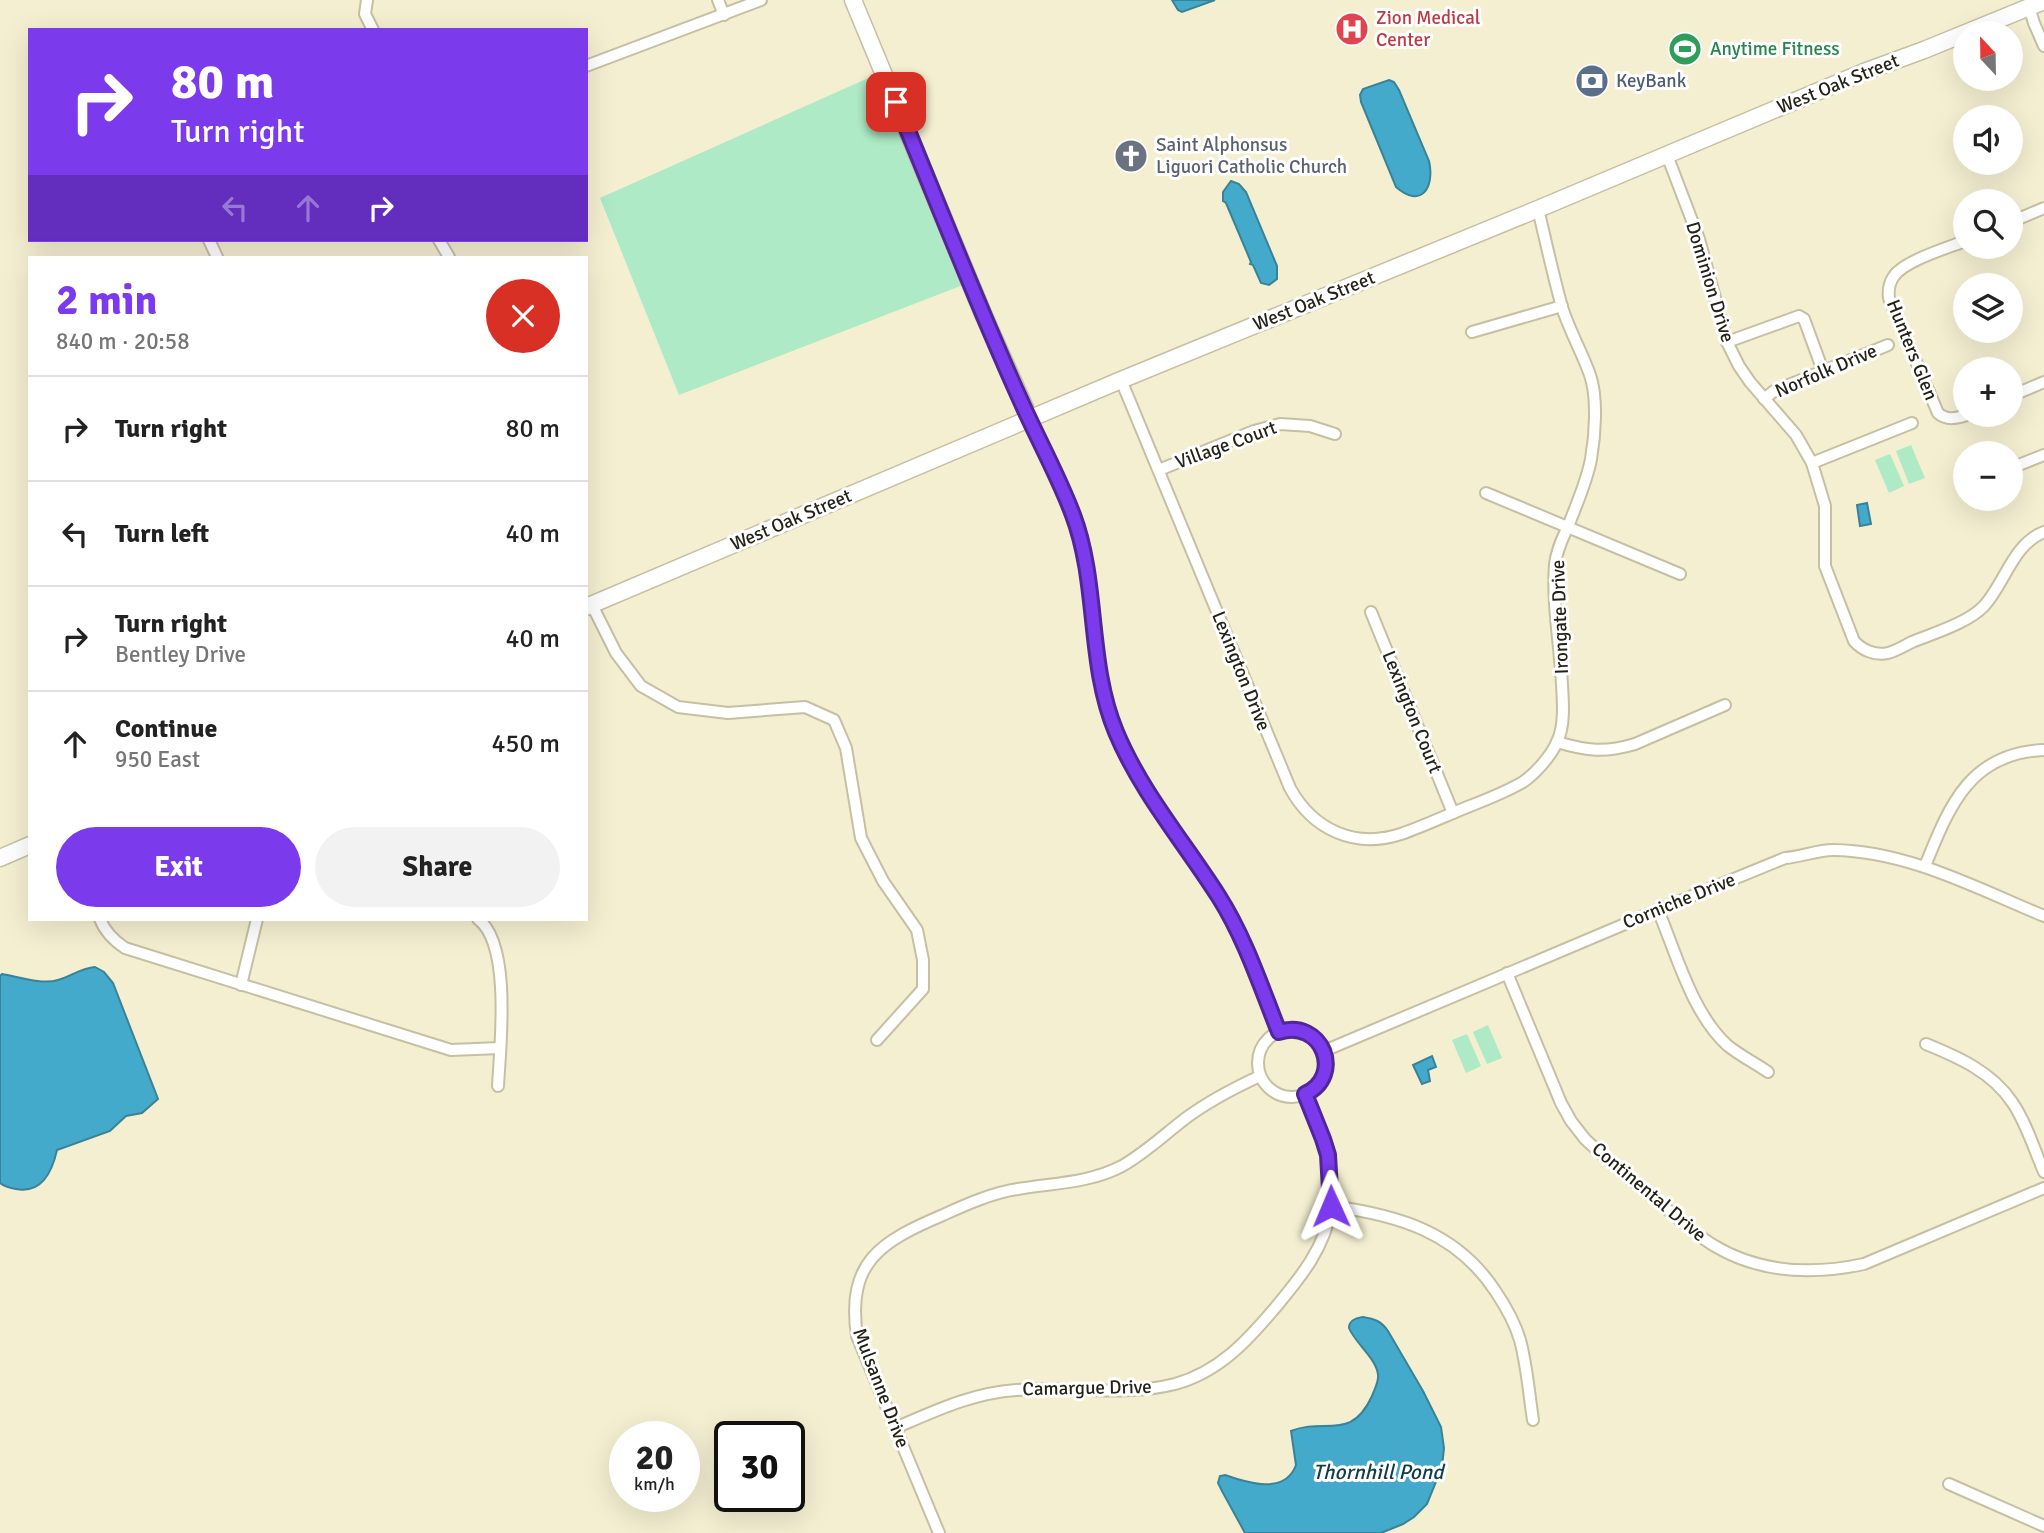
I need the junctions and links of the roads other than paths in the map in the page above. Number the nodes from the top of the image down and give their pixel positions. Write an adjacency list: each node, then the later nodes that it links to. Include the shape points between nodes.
1 (367, 0): 7 (street, via 365,15)
2 (718, 0): 6 (street)
3 (761, 0): 6 (street)
4 (853, 0): 25 (main road)
5 (2036, 4): 8 (street, via 2034,23); 10 (main road, West Oak Street)
6 (724, 15): 9 (street)
7 (372, 28)
8 (2044, 46)
9 (588, 65)
10 (1667, 155): 12 (main road, West Oak Street); 17 (street, Dominion Drive, via 1699,239)
11 (2044, 208): 13 (street)
12 (1538, 209): 15 (street, Irongate Drive); 20 (main road, West Oak Street)
13 (2023, 217)
14 (1953, 245): 24 (street, Hunters Glen, via 1895,273 1888,289 1938,413)
15 (1562, 306): 16 (street); 33 (street, Irongate Drive, via 1591,378 1594,404 1591,462)
16 (1472, 332)
17 (1727, 342): 19 (street, via 1799,316); 23 (street, Dominion Drive)
18 (1888, 345): 19 (street, Norfolk Drive)
19 (1823, 371): 23 (street, Norfolk Drive)
20 (1121, 380): 25 (main road, West Oak Street); 31 (street, Lexington Drive)
21 (2044, 382): 22 (street)
22 (2023, 391)
23 (1764, 399): 29 (street, Dominion Drive, via 1796,435)
24 (1953, 418)
25 (1030, 419): 36 (main road, West Oak Street); 52 (street, via 1073,516 1114,729 1141,784 1235,926)
26 (1912, 423): 29 (street)
27 (1335, 434): 31 (street, Village Court, via 1280,424)
28 (2044, 455): 30 (street)
29 (1812, 463): 34 (street, Dominion Drive, via 1825,506 1825,566 1854,641 1871,652 1886,654 1982,608 2022,547)
30 (2023, 463)
31 (1159, 470): 41 (street, Lexington Drive, via 1299,805 1331,830 1371,839 1402,833)
32 (1486, 493): 33 (street)
33 (1567, 527): 35 (street); 39 (street, Irongate Drive, via 1558,546 1555,583 1562,696)
34 (2044, 531)
35 (1680, 574)
36 (589, 606): 53 (street, via 642,686 678,706 728,713 805,707 834,720 846,748 861,838 883,881 917,930 923,960 923,989)
37 (1371, 612): 41 (street, Lexington Court)
38 (1725, 705): 39 (street, via 1622,748 1594,751)
39 (1557, 742): 41 (street, Irongate Drive, via 1524,781)
40 (2044, 750): 44 (street, via 2012,755 1971,779 1946,814)
41 (1453, 813)
42 (28, 846): 43 (main road)
43 (0, 858)
44 (1924, 866): 45 (street, Corniche Drive, via 1831,850 1785,858); 46 (street, Corniche Drive)
45 (1658, 910): 50 (street, Corniche Drive); 57 (street, via 1698,1008 1711,1028 1728,1046)
46 (2044, 916)
47 (101, 921): 51 (street, via 114,941 125,948)
48 (257, 921): 51 (street)
49 (480, 921): 55 (street, via 491,933 495,949 503,1003)
50 (1507, 973): 56 (street, Corniche Drive); 62 (street, Continental Drive, via 1561,1103 1585,1139 1696,1233 1739,1257 1809,1272 1864,1264)
51 (241, 985): 55 (street, via 451,1050)
52 (1279, 1032): 56 (street, via 1303,1031); 58 (street, via 1260,1050)
53 (877, 1040)
54 (1926, 1044): 61 (street, via 1958,1057 1996,1083 2012,1102)
55 (500, 1048): 59 (street)
56 (1324, 1051): 60 (street, via 1324,1076)
57 (1768, 1072)
58 (1260, 1076): 60 (street, via 1275,1093); 65 (street, Mulsanne Drive, via 1212,1100 1122,1166 1083,1180 974,1201 899,1235 874,1254 857,1289 854,1319)
59 (498, 1086)
60 (1305, 1094): 63 (street, Camargue Drive, via 1328,1155)
61 (2044, 1172)
62 (2044, 1188)
63 (1331, 1206): 64 (street, via 1409,1223 1432,1233 1475,1264 1506,1308 1520,1339); 65 (street, Camargue Drive, via 1318,1250 1301,1278 1247,1340 1194,1378 1135,1390 989,1393)
64 (1533, 1420)
65 (895, 1428): 68 (street, Mulsanne Drive)
66 (1949, 1484): 67 (street)
67 (2044, 1526)
68 (939, 1533)

